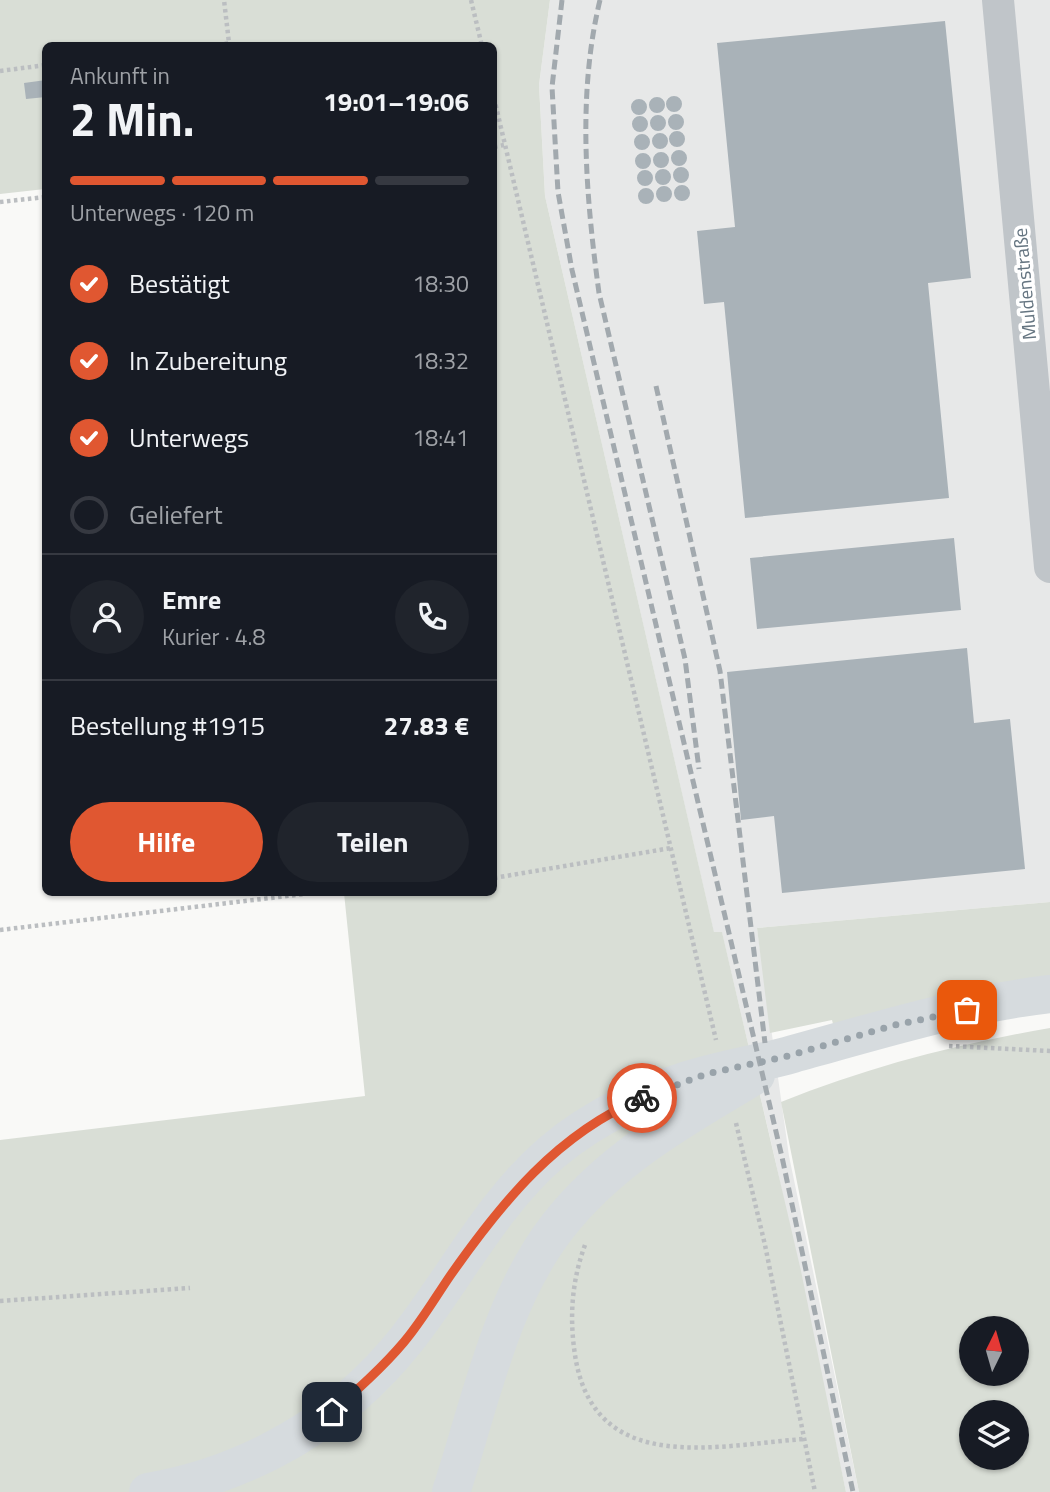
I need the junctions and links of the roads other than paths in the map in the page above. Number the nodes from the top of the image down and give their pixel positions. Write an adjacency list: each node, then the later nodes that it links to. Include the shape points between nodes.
1 (998, 0): 2 (street, Muldenstraße)
2 (1050, 567)
3 (1050, 994): 4 (highway, via 895,1025 788,1056)
4 (718, 1086): 5 (highway, via 597,1184 558,1226 528,1274 501,1336); 6 (highway, via 639,1100 593,1123 552,1153 481,1232 405,1341 316,1427 277,1450 211,1478)
5 (459, 1482)
6 (148, 1492)

